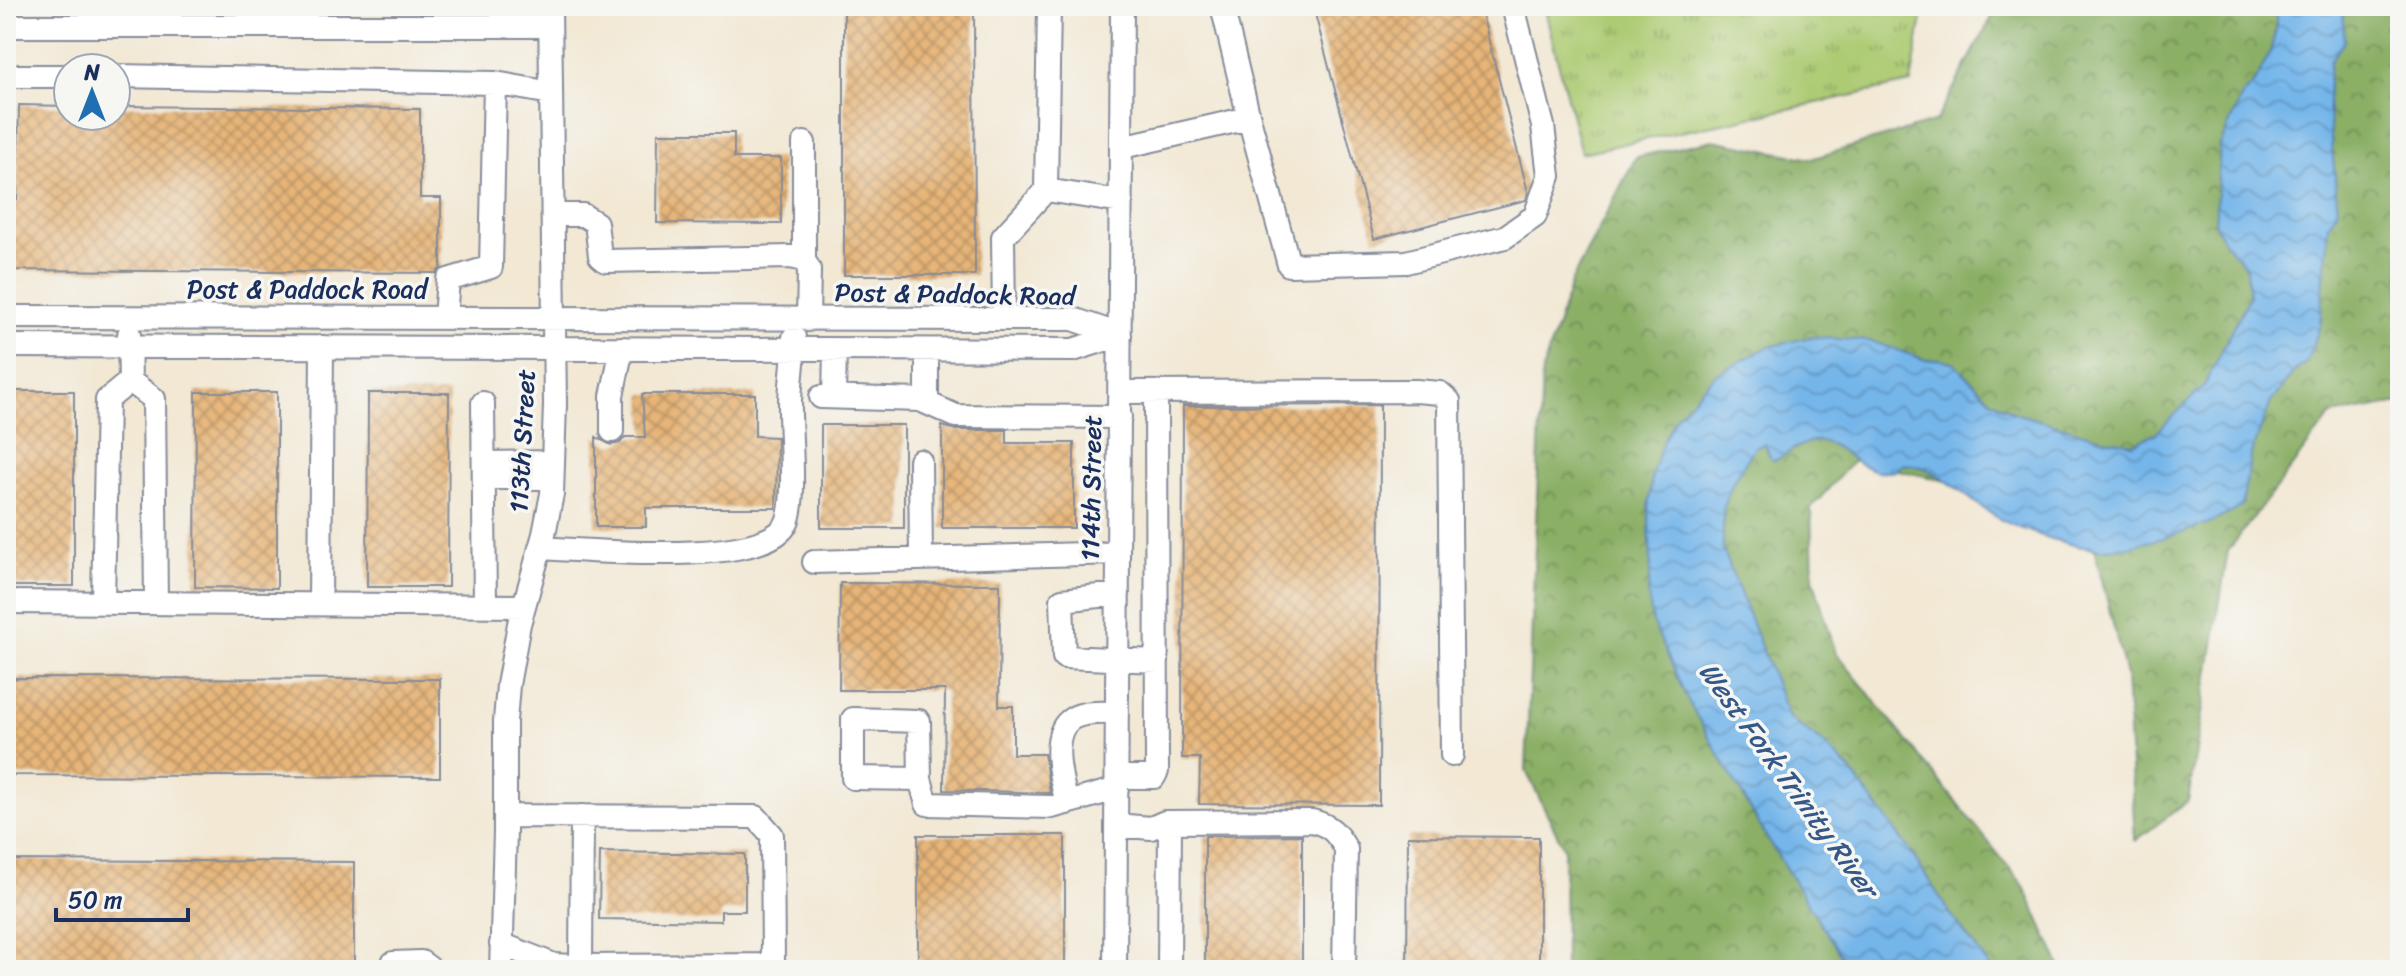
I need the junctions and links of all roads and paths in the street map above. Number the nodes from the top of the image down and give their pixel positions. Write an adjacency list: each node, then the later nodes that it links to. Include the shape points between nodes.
1 (1049, 6): 16 (street)
2 (1122, 6): 15 (street, 114th Street)
3 (1222, 6): 13 (street)
4 (1513, 6): 13 (street, via 1543,126 1549,176 1535,216 1505,237 1406,262 1289,265)
5 (499, 16): 6 (street); 7 (street)
6 (550, 16): 12 (street, 113th Street)
7 (6, 26)
8 (6, 76): 9 (street)
9 (52, 76)
10 (132, 76): 11 (street)
11 (495, 83): 12 (street); 23 (street, via 491,267 448,280)
12 (551, 93): 18 (street, 113th Street)
13 (1249, 118): 15 (street)
14 (804, 143): 19 (street)
15 (1122, 147): 17 (street, 114th Street)
16 (1046, 190): 17 (street); 24 (street, via 1003,237)
17 (1121, 202): 26 (street, 114th Street)
18 (553, 215): 19 (street, via 583,215 596,223 600,256 606,261); 20 (street, 113th Street)
19 (804, 260): 25 (street, via 809,269)
20 (554, 316): 23 (street, Post & Paddock Road); 25 (street, Post & Paddock Road); 30 (street, 113th Street)
21 (6, 317): 22 (street, Post & Paddock Road)
22 (129, 317): 23 (street, Post & Paddock Road); 28 (street)
23 (445, 317)
24 (1004, 319): 25 (street, Post & Paddock Road); 26 (street, Post & Paddock Road, via 1073,319)
25 (801, 320): 32 (street)
26 (1120, 335): 34 (street, Post & Paddock Road, via 1073,350); 36 (street, 114th Street)
27 (6, 346): 28 (street, Post & Paddock Road)
28 (129, 347): 29 (street, Post & Paddock Road); 35 (street)
29 (322, 347): 30 (street, Post & Paddock Road); 53 (street)
30 (554, 347): 31 (street, Post & Paddock Road); 44 (street, 113th Street)
31 (622, 348): 32 (street, Post & Paddock Road); 41 (street, via 612,396)
32 (795, 350): 33 (street, Post & Paddock Road); 45 (street, via 789,408 791,506 786,525 773,538 739,549 701,552)
33 (835, 350): 34 (street, Post & Paddock Road); 39 (street, via 828,397)
34 (927, 350): 39 (street)
35 (130, 381): 51 (street, via 107,400); 52 (street, via 154,399)
36 (1120, 392): 37 (street); 40 (street, 114th Street)
37 (1156, 392): 57 (street); 59 (street, via 1416,391 1440,393 1449,401)
38 (483, 403): 43 (street)
39 (927, 403): 40 (street, via 956,416)
40 (1120, 417): 46 (street, 114th Street)
41 (612, 431)
42 (920, 461): 47 (street)
43 (484, 470): 44 (street); 54 (street)
44 (552, 470): 45 (street, 113th Street)
45 (540, 548): 55 (street, 113th Street)
46 (1118, 553): 47 (street); 49 (street, 114th Street)
47 (921, 559): 48 (street)
48 (814, 562)
49 (1118, 594): 56 (street, 114th Street); 56 (street, via 1062,600 1064,657)
50 (6, 602): 51 (street)
51 (103, 602): 52 (street)
52 (156, 603): 53 (street)
53 (320, 604): 54 (street)
54 (485, 605): 55 (street)
55 (524, 606): 63 (street, 113th Street, via 508,685)
56 (1117, 661): 57 (street); 58 (street, 114th Street)
57 (1157, 661): 61 (street, via 1157,775)
58 (1117, 713): 61 (street, 114th Street); 62 (street, via 1083,714 1063,726 1058,757)
59 (1452, 755)
60 (920, 779): 62 (street, via 927,804)
61 (1117, 783): 62 (street); 66 (street, 114th Street)
62 (1067, 803)
63 (505, 816): 64 (street); 67 (street, 113th Street)
64 (582, 816): 68 (street); 69 (street, via 756,817 772,835 773,960 765,965)
65 (1170, 822): 66 (street, via 1151,828); 74 (street); 75 (street, via 1312,821 1338,834 1346,849)
66 (1116, 825): 73 (street, 114th Street)
67 (501, 944): 68 (street, via 554,965); 72 (street, 113th Street)
68 (585, 967): 69 (street)
69 (671, 968)
70 (388, 970): 71 (street, via 393,963 421,962)
71 (432, 970)
72 (501, 970)
73 (1115, 970)
74 (1169, 970)
75 (1344, 970)

